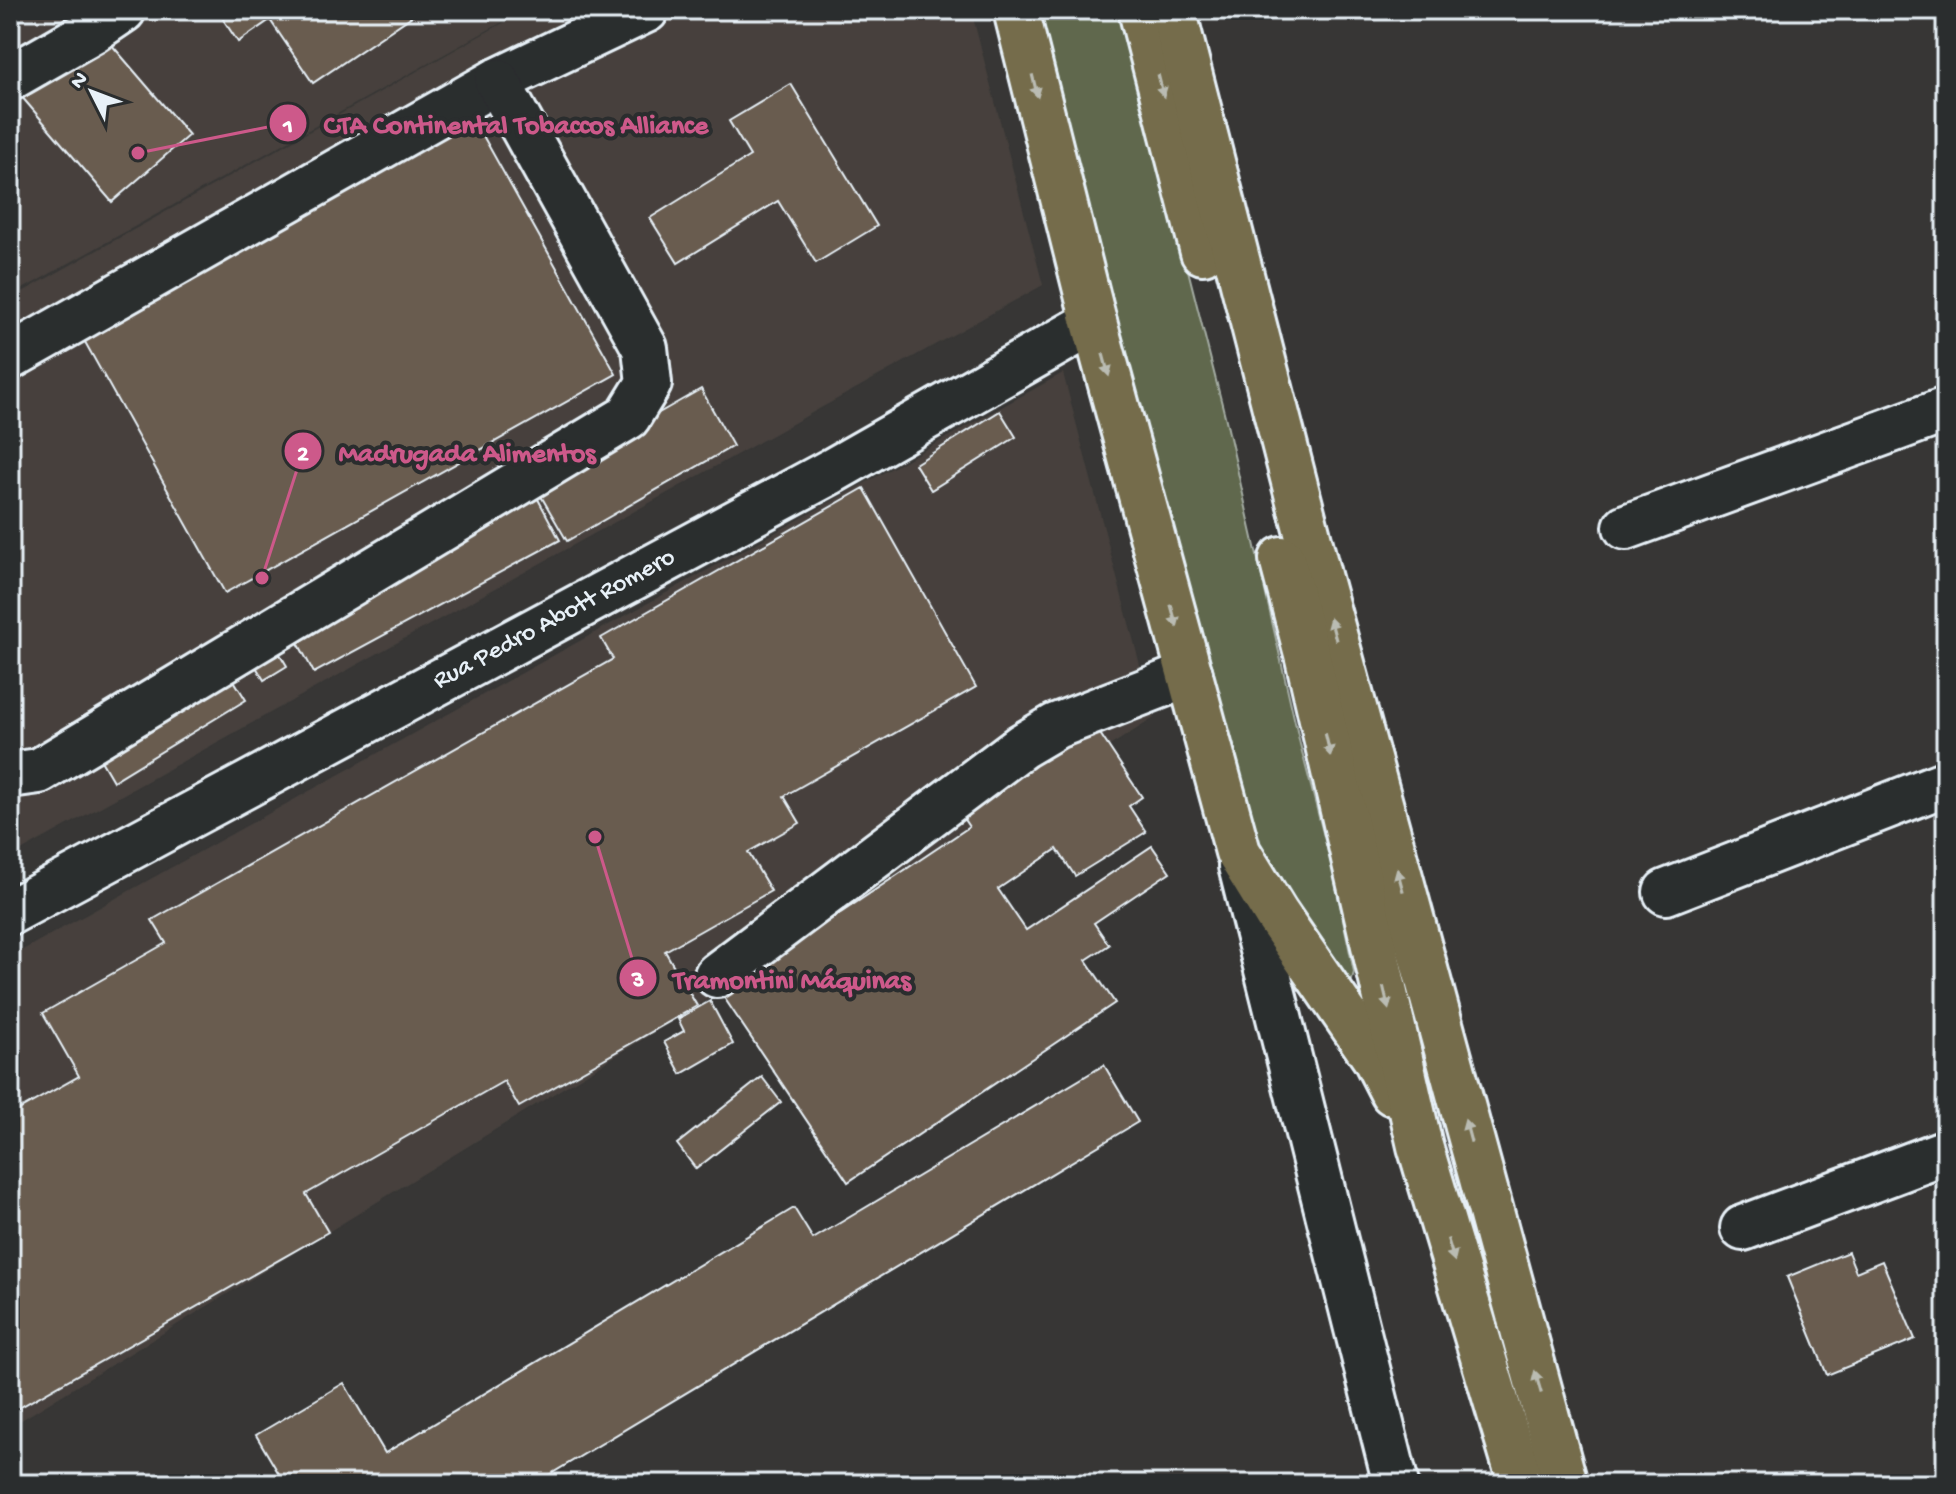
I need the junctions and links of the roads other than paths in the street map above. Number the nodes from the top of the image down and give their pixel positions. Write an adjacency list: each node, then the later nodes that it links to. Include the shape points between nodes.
1 (123, 10): 6 (street)
2 (646, 10): 7 (street)
3 (1016, 10): 8 (highway, one-way to 8)
4 (1141, 10): 19 (highway, one-way to 19, via 1308,658)
5 (1173, 10): 22 (highway, one-way to 5, via 1319,579)
6 (10, 78)
7 (497, 81): 9 (street); 13 (street, via 645,348 649,383 628,417 39,771)
8 (1094, 322): 12 (highway, one-way to 12); 17 (street, Rua Pedro Abott Romero, via 832,471)
9 (10, 357)
10 (1946, 410): 11 (street)
11 (1626, 527)
12 (1190, 674): 15 (highway); 18 (street, via 1056,726 1022,746)
13 (10, 775)
14 (1946, 783): 16 (street)
15 (1238, 852): 19 (highway, via 1375,1058); 23 (street)
16 (1666, 892)
17 (10, 912)
18 (717, 975)
19 (1420, 1146): 24 (highway, one-way to 24)
20 (1946, 1152): 21 (street)
21 (1743, 1228)
22 (1553, 1436): 25 (highway); 26 (highway)
23 (1396, 1484)
24 (1521, 1484)
25 (1565, 1484)
26 (1585, 1484)

